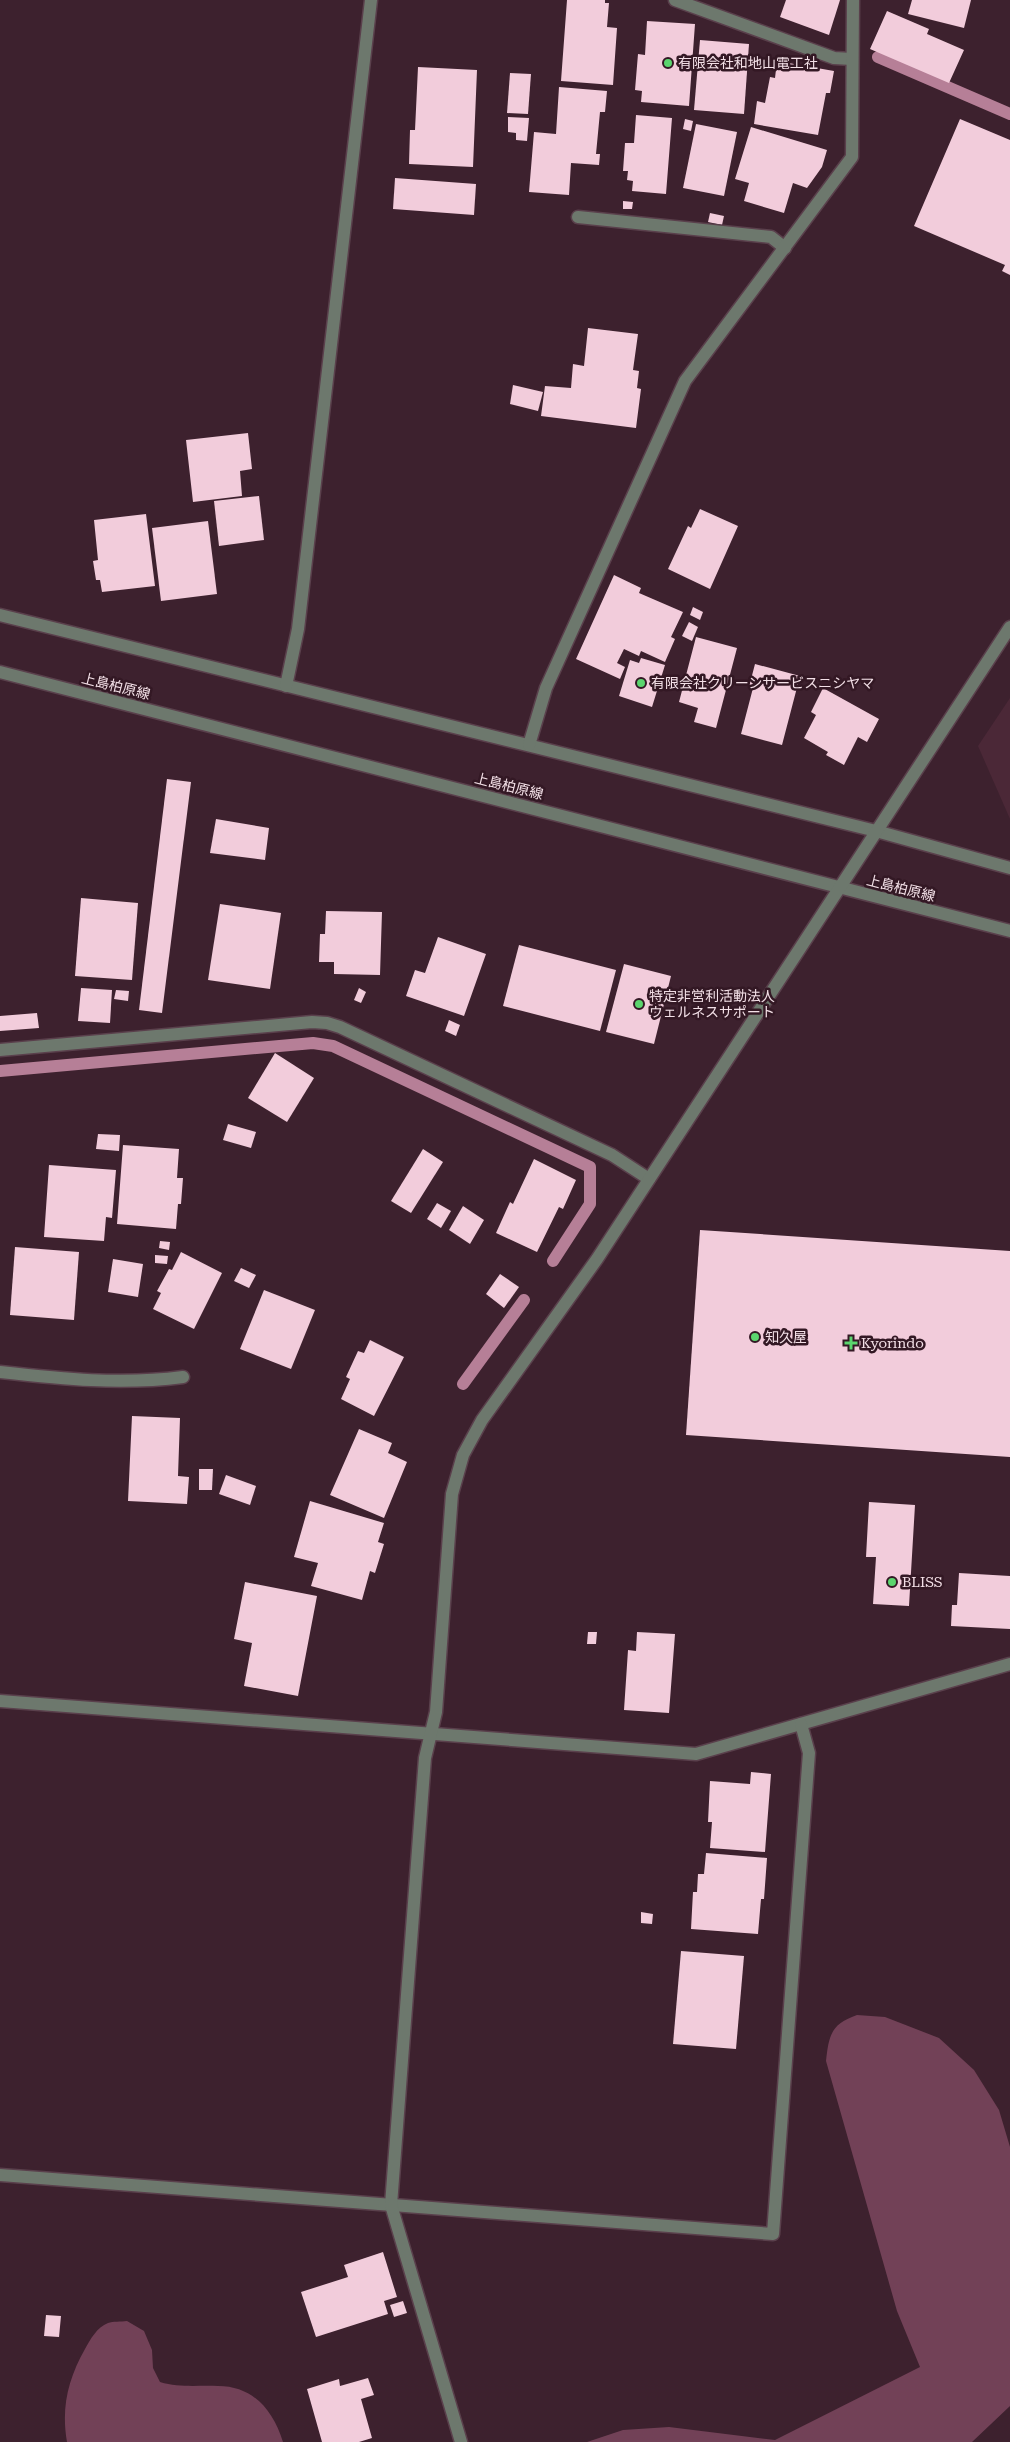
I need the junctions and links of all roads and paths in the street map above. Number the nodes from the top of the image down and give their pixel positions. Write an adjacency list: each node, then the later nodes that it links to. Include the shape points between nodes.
1 (371, 0): 10 (street, via 298,629)
2 (675, 0): 4 (street, via 834,58)
3 (853, 0): 4 (street)
4 (852, 59): 6 (street, via 852,158)
5 (578, 217): 6 (street, via 771,237)
6 (785, 248): 11 (street, via 685,381 544,693)
7 (0, 615): 10 (street)
8 (1010, 627): 12 (street)
9 (0, 672): 14 (street, 上島柏原線)
10 (286, 686): 11 (street)
11 (529, 745): 12 (street)
12 (876, 831): 13 (street); 14 (street)
13 (1010, 868)
14 (839, 887): 15 (street, 上島柏原線); 17 (street)
15 (1010, 931)
16 (0, 1050): 17 (street, via 326,1023 612,1155)
17 (649, 1179): 23 (street, via 597,1259 482,1420 463,1455 452,1494 436,1712)
18 (0, 1372): 19 (street, via 110,1382 147,1382)
19 (183, 1377)
20 (1010, 1664): 22 (street)
21 (0, 1701): 23 (street)
22 (801, 1724): 23 (street, via 696,1754); 25 (street, via 809,1753 773,2234)
23 (431, 1734): 25 (street, via 425,1758)
24 (0, 2175): 25 (street)
25 (392, 2205): 26 (street)
26 (461, 2442)

